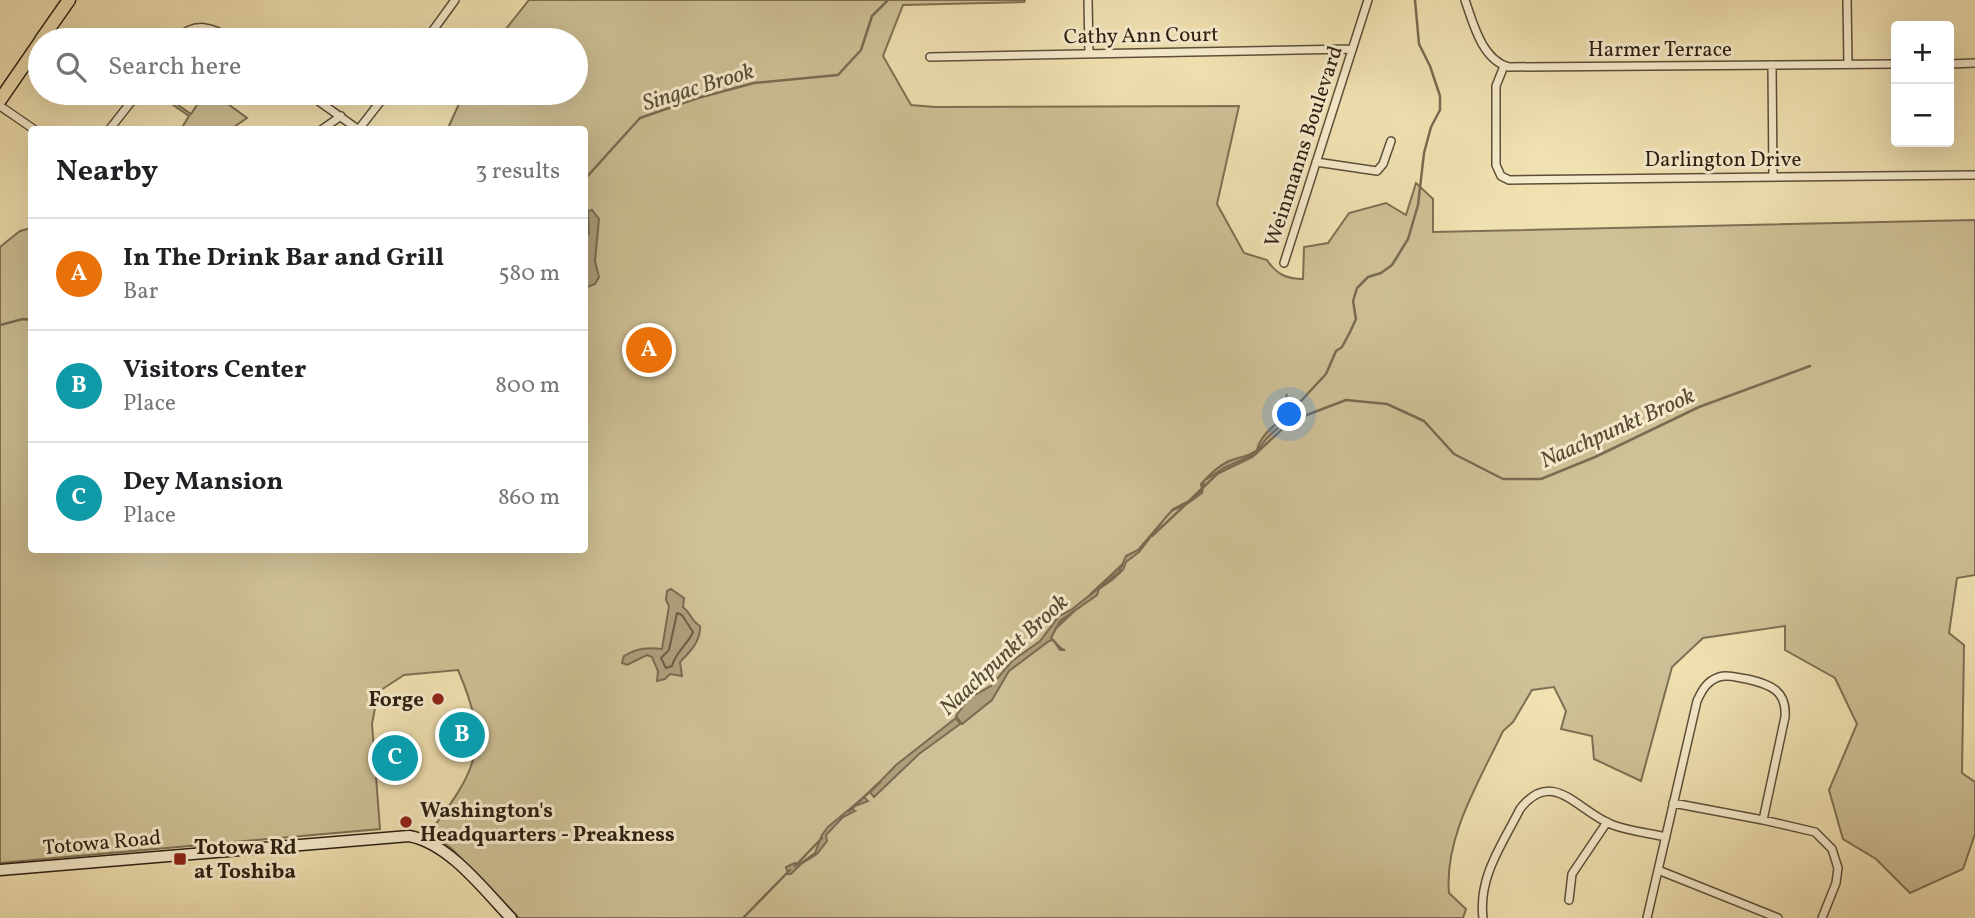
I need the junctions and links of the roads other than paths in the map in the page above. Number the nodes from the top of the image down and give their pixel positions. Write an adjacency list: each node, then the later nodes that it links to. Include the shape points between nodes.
1 (69, 0): 7 (main road)
2 (1088, 0): 10 (street)
3 (1367, 0): 9 (street, Weinmanns Boulevard)
4 (1465, 0): 18 (street, via 1485,50)
5 (1847, 0): 17 (street)
6 (453, 1): 8 (street)
7 (50, 28)
8 (434, 28)
9 (1352, 49): 10 (street, Cathy Ann Court); 31 (street, Weinmanns Boulevard)
10 (1089, 53): 11 (street, Cathy Ann Court)
11 (930, 57)
12 (28, 60): 19 (main road)
13 (1975, 63): 15 (street)
14 (1891, 64): 17 (street, Harmer Terrace)
15 (1954, 64)
16 (1772, 65): 17 (street, Harmer Terrace); 18 (street, Harmer Terrace); 33 (street)
17 (1848, 65)
18 (1504, 66): 33 (street, Darlington Drive, via 1496,86 1496,149 1498,171 1509,180)
19 (0, 100)
20 (129, 105): 26 (street)
21 (325, 105): 24 (street)
22 (378, 105): 29 (street)
23 (0, 106): 25 (street)
24 (341, 116): 27 (street); 28 (street)
25 (29, 126)
26 (112, 126)
27 (327, 126)
28 (355, 126)
29 (361, 126)
30 (1391, 141): 31 (street, via 1377,171)
31 (1315, 162): 34 (street, Weinmanns Boulevard)
32 (1975, 175): 33 (street, Darlington Drive)
33 (1773, 177)
34 (1284, 263)
35 (1673, 803): 36 (street); 36 (street, via 1697,701 1706,685 1728,676 1772,686 1786,710); 38 (street)
36 (1763, 820): 46 (street, via 1815,832 1832,849 1837,860 1836,884)
37 (1607, 822): 38 (street); 41 (street, via 1572,874); 43 (street, via 1557,792 1528,798 1484,881)
38 (1666, 837): 40 (street)
39 (0, 870): 42 (main road, Totowa Road, via 409,836 447,853)
40 (1658, 870): 44 (street); 45 (street)
41 (1569, 900)
42 (511, 918)
43 (1483, 918)
44 (1647, 918)
45 (1778, 918)
46 (1822, 918)

